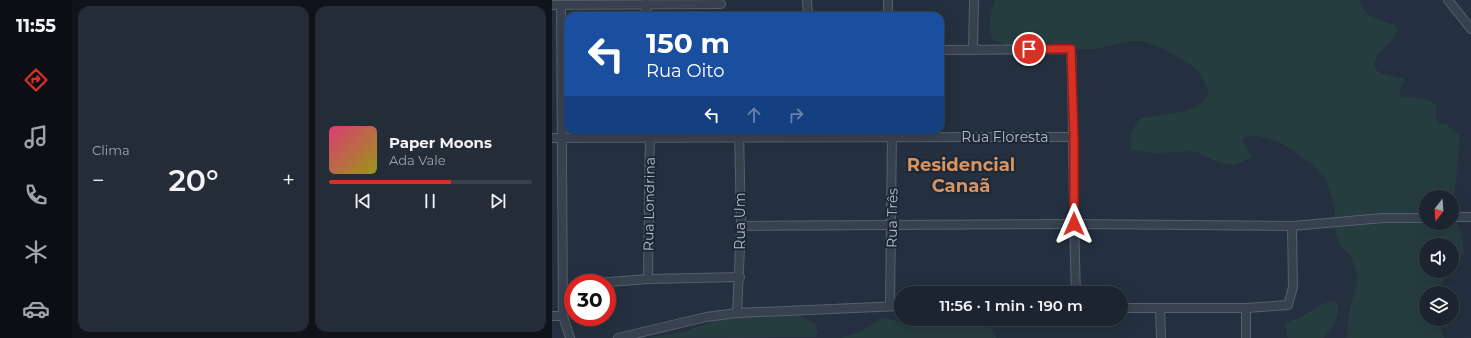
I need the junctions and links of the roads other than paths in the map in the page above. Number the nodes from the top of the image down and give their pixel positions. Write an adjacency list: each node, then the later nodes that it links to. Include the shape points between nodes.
1 (807, 0): 10 (street)
2 (888, 0): 11 (street)
3 (974, 0): 14 (street)
4 (1449, 0): 12 (street)
5 (646, 4): 6 (street); 8 (street); 9 (street)
6 (721, 4)
7 (552, 5): 8 (street)
8 (561, 5): 21 (street)
9 (646, 12)
10 (808, 12)
11 (888, 12)
12 (1471, 29)
13 (944, 50): 14 (street)
14 (973, 50): 19 (street, via 1071,49)
15 (650, 134): 16 (street, Rua Floresta); 21 (street, Rua Floresta); 30 (street, Rua Londrina)
16 (739, 134): 26 (street, Rua Um)
17 (893, 134): 27 (street, Rua Três)
18 (944, 134): 19 (street, Rua Floresta)
19 (1074, 136): 25 (street)
20 (552, 138): 21 (street, Rua Floresta)
21 (563, 138): 33 (street)
22 (1471, 217): 24 (street)
23 (1419, 218): 28 (street, via 1383,218)
24 (1459, 218)
25 (1074, 224): 27 (street); 28 (street); 32 (street)
26 (741, 226): 27 (street); 29 (street, Rua Um)
27 (892, 226): 34 (street, Rua Três)
28 (1292, 226): 38 (street, via 1293,287 1288,305)
29 (740, 277): 30 (street); 39 (street, Rua Um)
30 (648, 278): 31 (street)
31 (616, 281)
32 (1076, 286)
33 (563, 306): 41 (street)
34 (890, 306): 35 (street); 39 (street)
35 (894, 306)
36 (1128, 308): 37 (street)
37 (1160, 308): 38 (street); 44 (street)
38 (1246, 308): 45 (street)
39 (737, 313): 43 (street)
40 (552, 316): 41 (street)
41 (563, 316): 42 (street)
42 (570, 338)
43 (618, 338)
44 (1161, 338)
45 (1246, 338)

